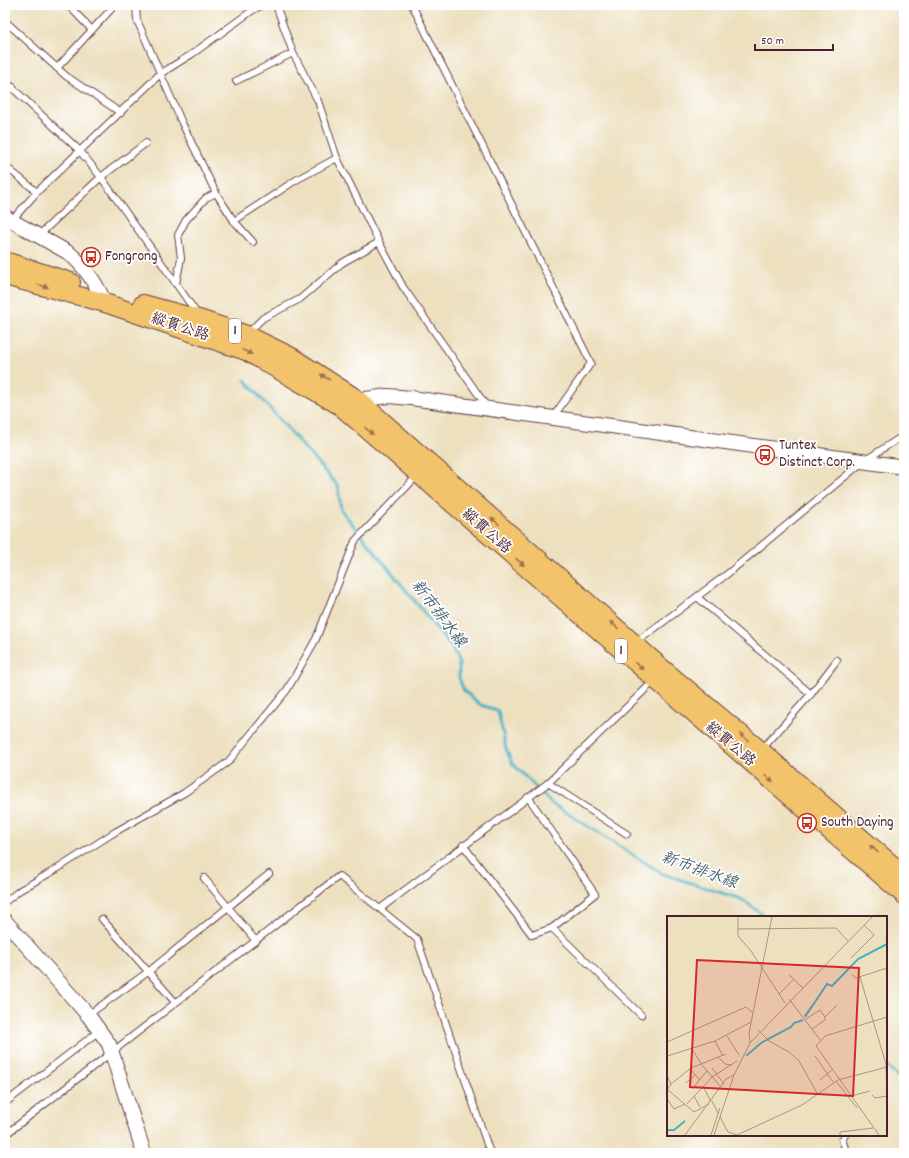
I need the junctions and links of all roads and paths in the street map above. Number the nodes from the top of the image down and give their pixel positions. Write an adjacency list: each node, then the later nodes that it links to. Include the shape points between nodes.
1 (68, 5): 8 (lane)
2 (115, 5): 8 (lane)
3 (136, 5): 11 (lane, via 137,20)
4 (263, 5): 11 (lane)
5 (276, 5): 9 (lane)
6 (412, 5): 38 (lane, via 591,363)
7 (5, 21): 10 (lane)
8 (92, 30): 10 (lane)
9 (293, 53): 13 (lane); 19 (lane, via 318,101)
10 (57, 68): 16 (lane)
11 (160, 74): 16 (lane); 23 (lane)
12 (5, 81): 14 (lane)
13 (236, 81)
14 (12, 88): 15 (lane); 18 (lane)
15 (5, 92)
16 (120, 113): 18 (lane)
17 (146, 143): 21 (lane)
18 (79, 150): 21 (lane); 22 (lane)
19 (337, 158): 25 (lane, via 296,180); 28 (lane)
20 (5, 166): 22 (lane)
21 (101, 177): 26 (lane); 31 (lane)
22 (37, 192): 24 (lane)
23 (216, 192): 25 (lane); 31 (lane, via 206,198 186,220 178,235 181,258)
24 (8, 218): 26 (street)
25 (234, 221): 27 (lane)
26 (38, 236): 32 (street, via 76,259 89,272)
27 (253, 242)
28 (379, 242): 34 (lane, via 342,263 300,299 263,318); 37 (lane, via 403,286)
29 (5, 261): 32 (main road, 縱貫公路 / 1)
30 (5, 276): 32 (main road, 縱貫公路 / 1, one-way to 32)
31 (176, 284): 33 (lane)
32 (102, 298): 33 (main road, 縱貫公路 / 1); 36 (main road, 縱貫公路 / 1, one-way to 36, via 246,351)
33 (202, 320): 34 (main road, 縱貫公路 / 1)
34 (247, 335): 35 (main road, 縱貫公路 / 1, one-way to 34, via 290,356)
35 (357, 399): 36 (street); 37 (street, via 388,396); 42 (main road, 縱貫公路 / 1)
36 (340, 405): 42 (main road, 縱貫公路 / 1, one-way to 42)
37 (489, 410): 38 (street)
38 (553, 417): 40 (street)
39 (904, 435): 40 (lane)
40 (864, 461): 41 (street); 43 (lane)
41 (904, 467)
42 (424, 468): 44 (main road, 縱貫公路 / 1, one-way to 42); 46 (main road, 縱貫公路 / 1, one-way to 46); 57 (lane, via 355,541 316,639 287,690 228,762 184,793 115,832 20,890)
43 (697, 597): 44 (lane); 47 (lane)
44 (634, 643): 46 (main road, 縱貫公路 / 1)
45 (837, 660): 47 (lane)
46 (659, 675): 48 (main road, 縱貫公路 / 1); 49 (lane)
47 (811, 694): 48 (lane)
48 (756, 757): 54 (main road, 縱貫公路 / 1, one-way to 48); 56 (main road, 縱貫公路 / 1, one-way to 56)
49 (548, 783): 50 (lane); 51 (lane)
50 (528, 797): 52 (lane); 62 (lane, via 595,894)
51 (627, 834)
52 (463, 845): 59 (lane); 62 (lane, via 532,935)
53 (269, 874): 58 (lane)
54 (904, 875)
55 (204, 878): 58 (lane)
56 (904, 895)
57 (5, 902)
58 (227, 906): 63 (lane); 64 (lane)
59 (381, 908): 63 (lane, via 340,876); 74 (lane, via 418,939)
60 (102, 919): 64 (lane)
61 (5, 921): 66 (street)
62 (552, 928): 67 (lane)
63 (256, 941): 65 (lane)
64 (148, 972): 65 (lane); 66 (lane)
65 (176, 1002): 69 (lane)
66 (88, 1015): 68 (street)
67 (640, 1015)
68 (99, 1031): 69 (street); 70 (lane)
69 (112, 1051): 71 (lane); 73 (street)
70 (5, 1103)
71 (5, 1135)
72 (844, 1136): 75 (lane, via 842,1140)
73 (144, 1153)
74 (490, 1153)
75 (847, 1153)

